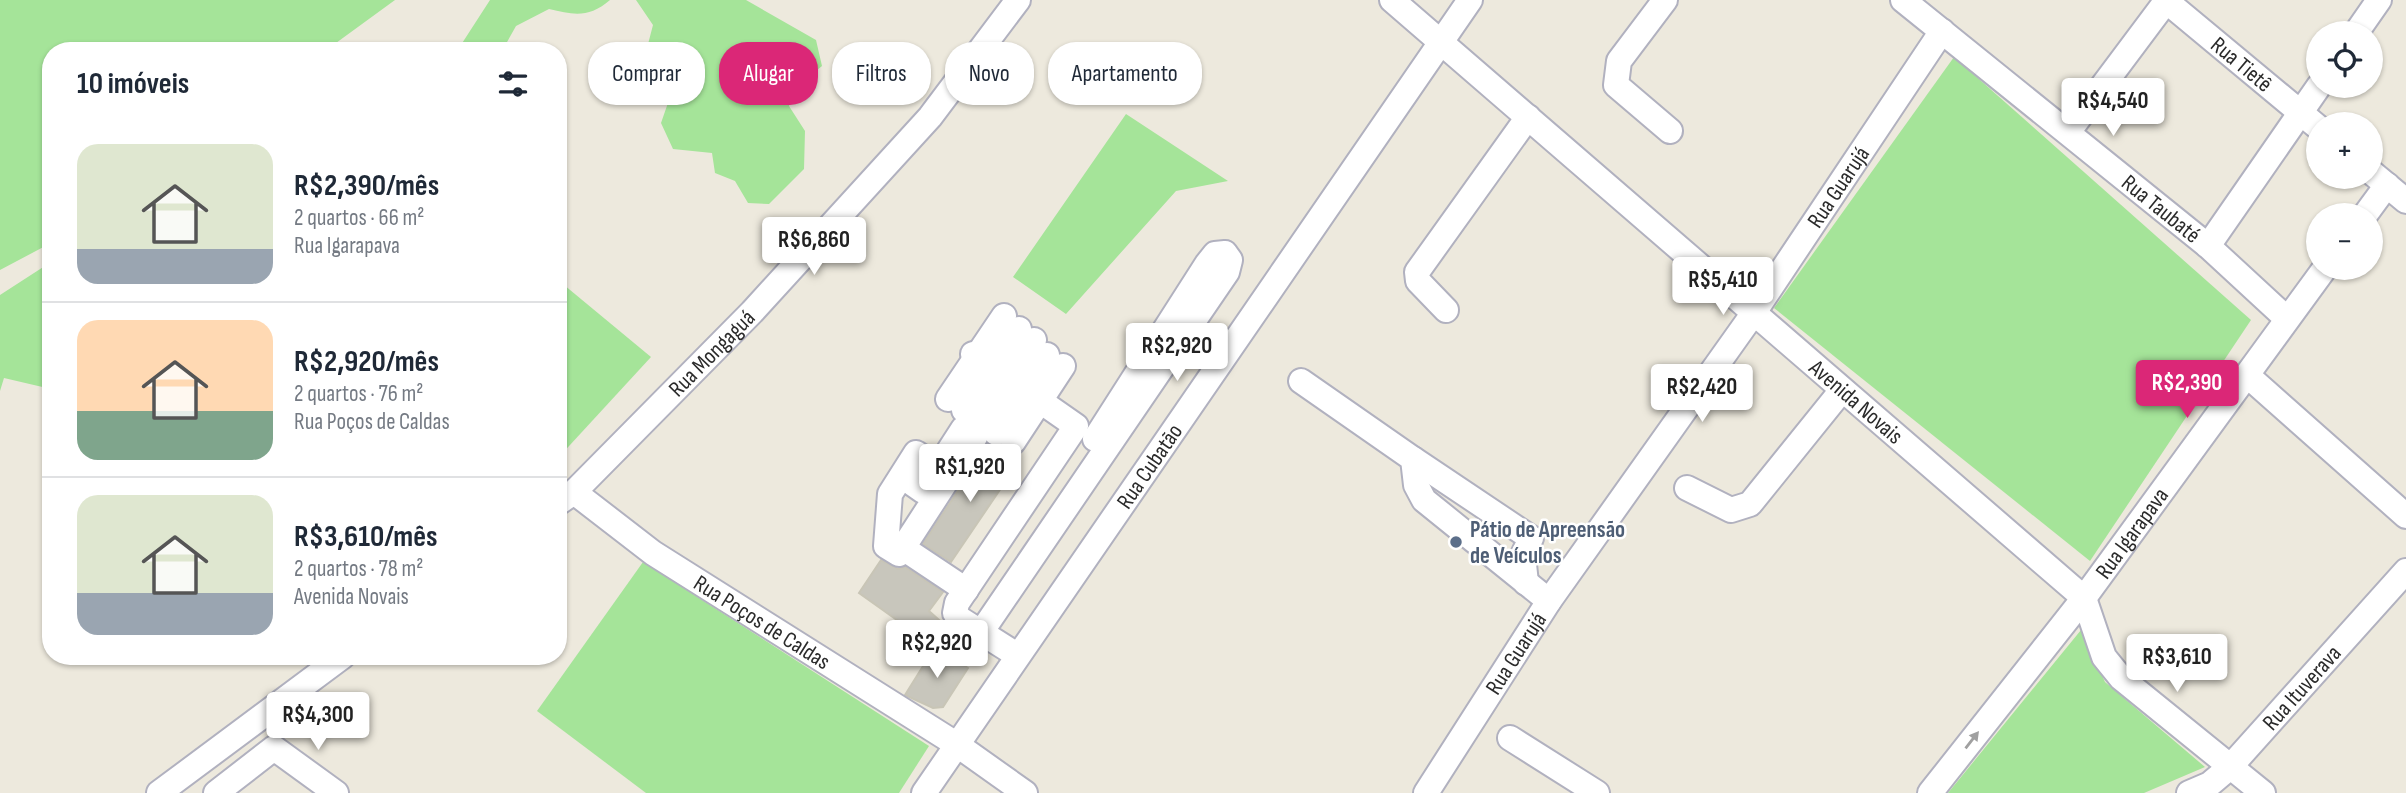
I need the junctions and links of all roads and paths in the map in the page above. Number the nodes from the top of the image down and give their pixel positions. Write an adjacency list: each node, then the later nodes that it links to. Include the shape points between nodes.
1 (1018, 0): 32 (street, Rua Mongaguá, via 930,117 752,312)
2 (1392, 0): 10 (street, Avenida Novais)
3 (1470, 0): 10 (street, Rua Cubatão)
4 (1665, 0): 14 (street, via 1619,61 1616,85)
5 (1903, 0): 9 (street, Rua Taubaté)
6 (2166, 0): 12 (street, Rua Tietê); 15 (street)
7 (2379, 0): 8 (street)
8 (2364, 21)
9 (1942, 31): 15 (street, Rua Taubaté); 21 (street, Rua Guarujá)
10 (1440, 41): 11 (street, Avenida Novais); 42 (street, Rua Cubatão)
11 (1528, 117): 20 (street, via 1417,272 1418,281); 21 (street, Avenida Novais)
12 (2306, 117)
13 (2306, 124): 18 (street)
14 (1670, 131)
15 (2069, 131): 18 (street, Rua Taubaté)
16 (2388, 186): 17 (street)
17 (2375, 203)
18 (2208, 246): 22 (street, Rua Taubaté)
19 (2316, 280): 22 (street, Rua Igarapava)
20 (1446, 310)
21 (1753, 314): 27 (street, Avenida Novais); 40 (street, Rua Guarujá)
22 (2286, 318): 25 (street, Rua Igarapava)
23 (1034, 341): 24 (street); 24 (street); 24 (street)
24 (1002, 376): 28 (street); 28 (street); 28 (street); 29 (street)
25 (2248, 376): 34 (street); 39 (street, Rua Igarapava)
26 (1300, 381): 30 (street)
27 (1842, 390): 31 (street, via 1749,504 1731,510); 39 (street, Avenida Novais)
28 (980, 421)
29 (1086, 432): 38 (street, via 1035,485); 41 (street, via 1124,393 1214,254 1225,253 1230,260 1227,272)
30 (1413, 459): 37 (street, via 1416,485 1424,499); 37 (street, via 1531,538 1523,555)
31 (1687, 488)
32 (567, 497)
33 (567, 499): 45 (street, Rua Poços de Caldas)
34 (2406, 516)
35 (903, 548): 35 (street, via 975,437 963,429 923,491 913,484 928,461 916,453 890,494 886,546 899,554); 38 (street)
36 (2406, 571): 46 (street, Rua Ituverava)
37 (1526, 583): 40 (street)
38 (966, 590): 41 (street, via 955,613)
39 (2084, 598): 46 (street, via 2104,657 2121,678); 54 (street, Rua Igarapava, one-way to 39)
40 (1549, 601): 52 (street, Rua Guarujá)
41 (982, 631): 42 (street)
42 (1017, 655): 45 (street, Rua Cubatão)
43 (331, 665): 47 (street)
44 (1510, 738): 53 (street)
45 (956, 744): 50 (street, Rua Cubatão); 51 (street, Rua Poços de Caldas)
46 (2230, 766): 55 (street, Rua Ituverava, via 2210,784); 56 (street)
47 (159, 793)
48 (216, 793): 49 (street, via 274,748)
49 (336, 793)
50 (924, 793)
51 (1025, 793)
52 (1426, 793)
53 (1597, 793)
54 (1930, 793)
55 (2189, 793)
56 (2263, 793)

